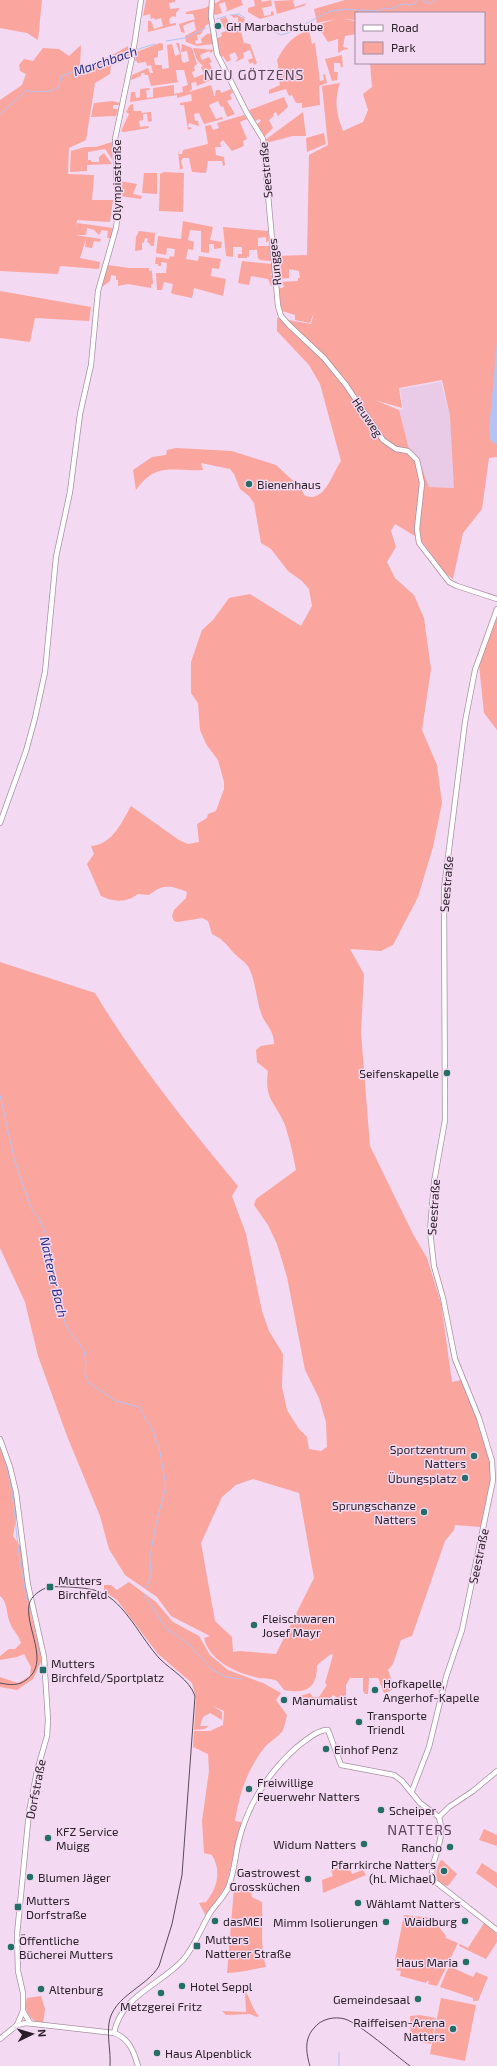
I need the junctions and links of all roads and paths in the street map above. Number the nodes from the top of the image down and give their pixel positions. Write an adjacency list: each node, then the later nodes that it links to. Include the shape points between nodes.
1 (141, 0): 7 (street, Olympiastraße, via 115,138 118,213 98,290 91,365 80,414 72,485 53,574 42,689 26,751)
2 (212, 0): 3 (street, Seestraße, via 217,54 263,139)
3 (268, 208): 4 (street, Rungges)
4 (281, 316): 5 (street, Heuweg, via 324,358 346,385 383,440 396,449 408,451 417,460 422,483 418,517 419,543 442,575 457,586)
5 (497, 599)
6 (497, 609): 10 (street, Seestraße, via 475,670 465,722 444,889 445,1106 430,1231 434,1266 455,1358 479,1418 492,1461 493,1480 462,1630 446,1677 425,1760)
7 (0, 823)
8 (0, 1439): 13 (street, Dorfstraße, via 15,1484 30,1598 44,1657 48,1720 47,1736 29,1812 17,1935)
9 (497, 1771): 11 (street)
10 (412, 1791): 11 (street, via 422,1804); 16 (street, via 390,1773 341,1765 328,1730 322,1730 300,1745 260,1790 249,1809 230,1882 207,1918 191,1950 178,1964 125,2007 118,2018)
11 (439, 1817): 12 (street, via 442,1833 432,1876 436,1883)
12 (497, 1930)
13 (23, 2011): 14 (street); 15 (street)
14 (30, 2023): 15 (street); 16 (street)
15 (17, 2025): 17 (street)
16 (114, 2033): 18 (street, via 123,2037 131,2046)
17 (0, 2039)
18 (138, 2066)

